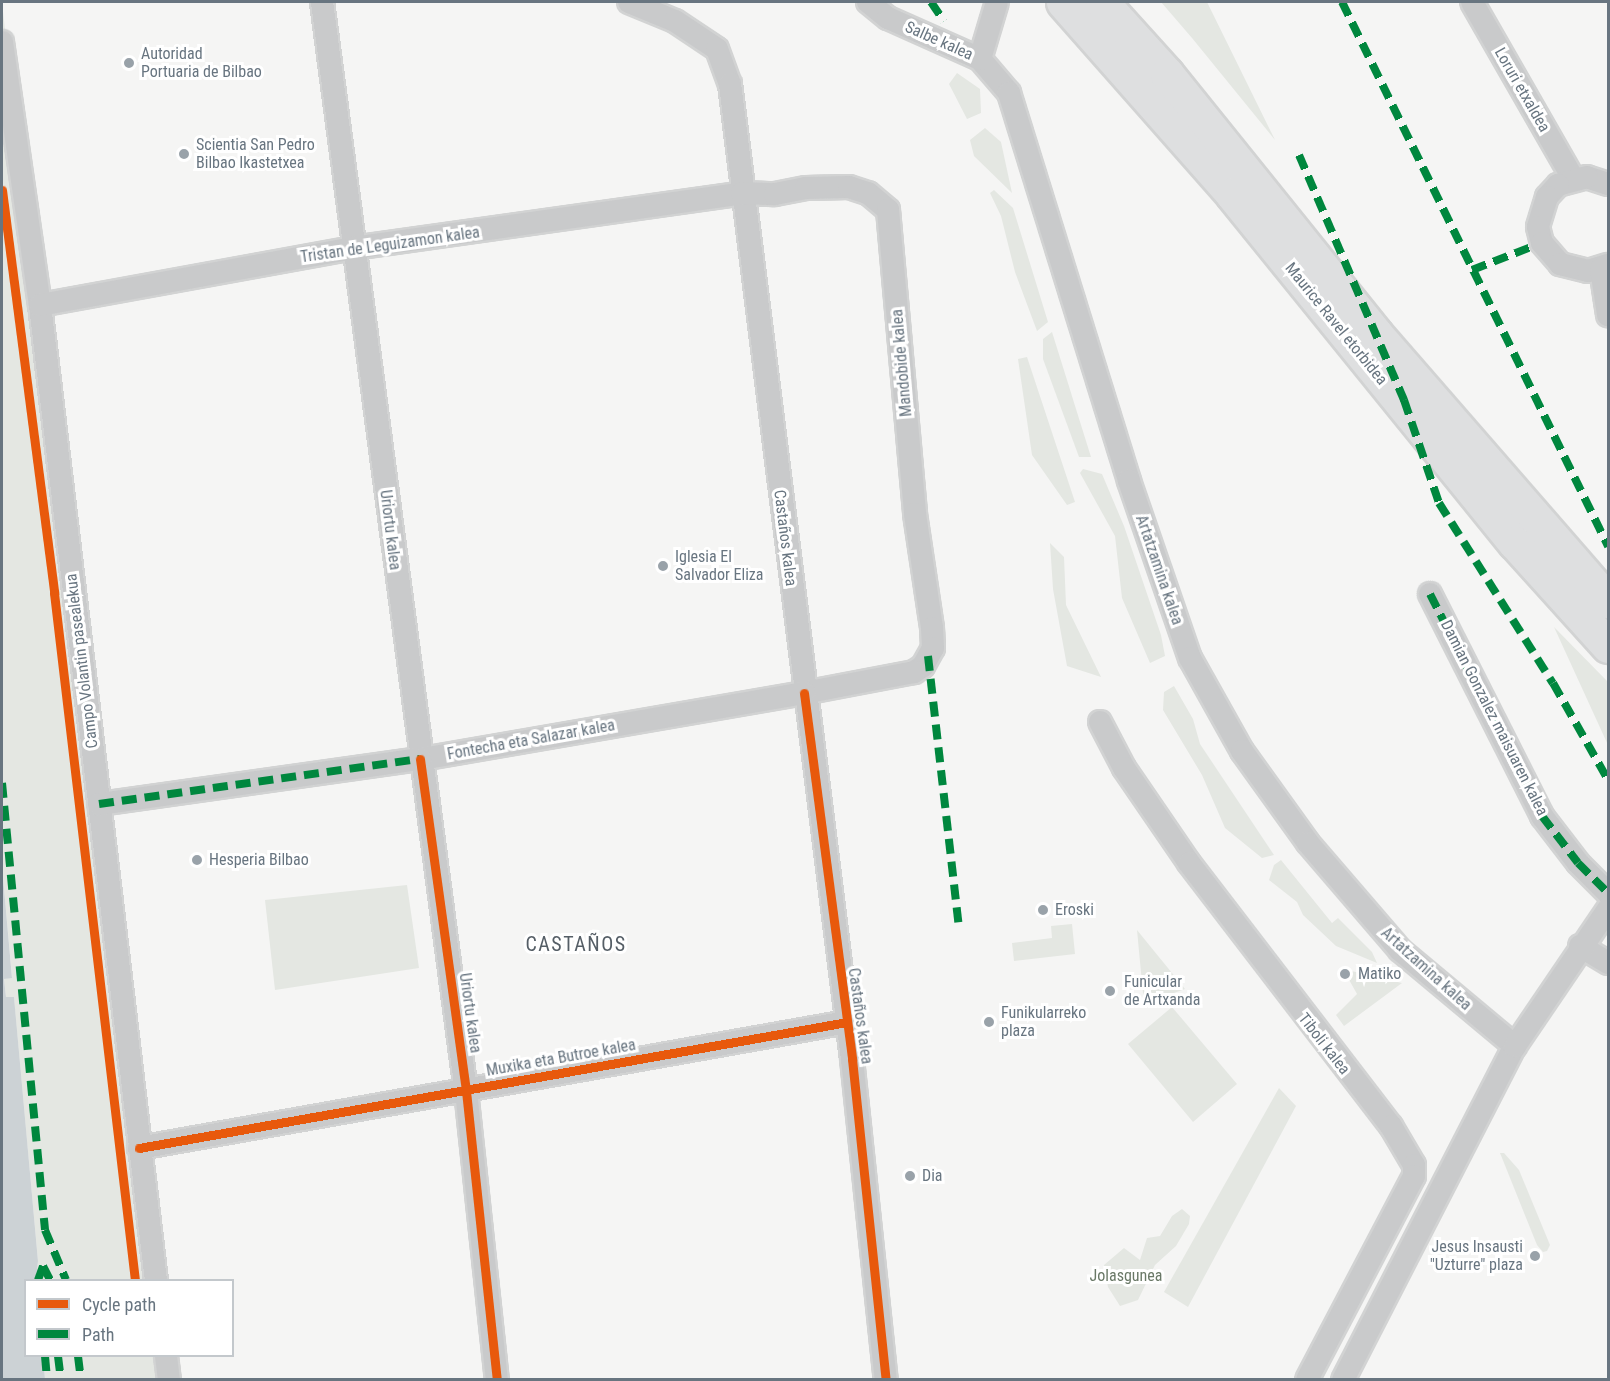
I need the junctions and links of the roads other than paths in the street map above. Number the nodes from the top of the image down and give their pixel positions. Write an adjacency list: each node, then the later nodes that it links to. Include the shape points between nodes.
1 (322, 2): 13 (street, Uriortu kalea)
2 (629, 2): 12 (street, Castaños kalea, via 675,21 717,49 730,84)
3 (868, 2): 9 (street, Salbe kalea, via 888,18)
4 (997, 2): 9 (street)
5 (1063, 2): 19 (main road, Maurice Ravel etorbidea, via 1232,194 1500,525)
6 (1102, 2): 18 (main road, Maurice Ravel etorbidea, via 1167,74 1376,334)
7 (1472, 2): 10 (street, Loruri etxaldea)
8 (2, 42): 15 (street, Campo Volantin pasealekua)
9 (980, 59): 30 (street, Artatzamina kalea, via 1008,93 1129,481 1193,665 1242,752 1355,901 1400,950)
10 (1573, 178): 11 (street, via 1587,177); 14 (street, via 1547,197 1540,211 1542,243 1550,255 1573,270)
11 (1608, 184)
12 (742, 193): 13 (street, Tristan de Leguizamon kalea); 20 (street, Mandobide kalea, via 849,187 868,193 888,210 915,514 932,628 933,648); 21 (street, Castaños kalea)
13 (353, 248): 15 (street, Tristan de Leguizamon kalea); 23 (street, Uriortu kalea)
14 (1605, 267): 16 (street)
15 (40, 305): 24 (street, Campo Volantin pasealekua)
16 (1608, 315)
17 (1430, 594): 25 (street, Damian Gonzalez maisuaren kalea, via 1542,816 1578,863)
18 (1608, 601)
19 (1608, 646)
20 (923, 666): 21 (street, Fontecha eta Salazar kalea, via 914,672)
21 (804, 693): 23 (street, Fontecha eta Salazar kalea); 29 (street, Castaños kalea)
22 (1100, 722): 38 (street, Tiboli kalea, via 1130,777 1192,868 1391,1126 1414,1165 1414,1176)
23 (420, 759): 24 (street, Fontecha eta Salazar kalea); 31 (street, Uriortu kalea)
24 (99, 804): 32 (street, Campo Volantin pasealekua)
25 (1608, 893)
26 (1608, 909): 27 (street)
27 (1580, 946): 28 (street); 30 (street)
28 (1608, 963)
29 (847, 1022): 31 (street, Muxika eta Butroe kalea); 37 (street, Castaños kalea)
30 (1515, 1046): 39 (street)
31 (466, 1091): 32 (street, Muxika eta Butroe kalea); 36 (street, Uriortu kalea)
32 (139, 1148): 33 (street, Campo Volantin pasealekua)
33 (156, 1279)
34 (166, 1357): 35 (street)
35 (169, 1380)
36 (497, 1380)
37 (886, 1380)
38 (1307, 1380)
39 (1343, 1380)

